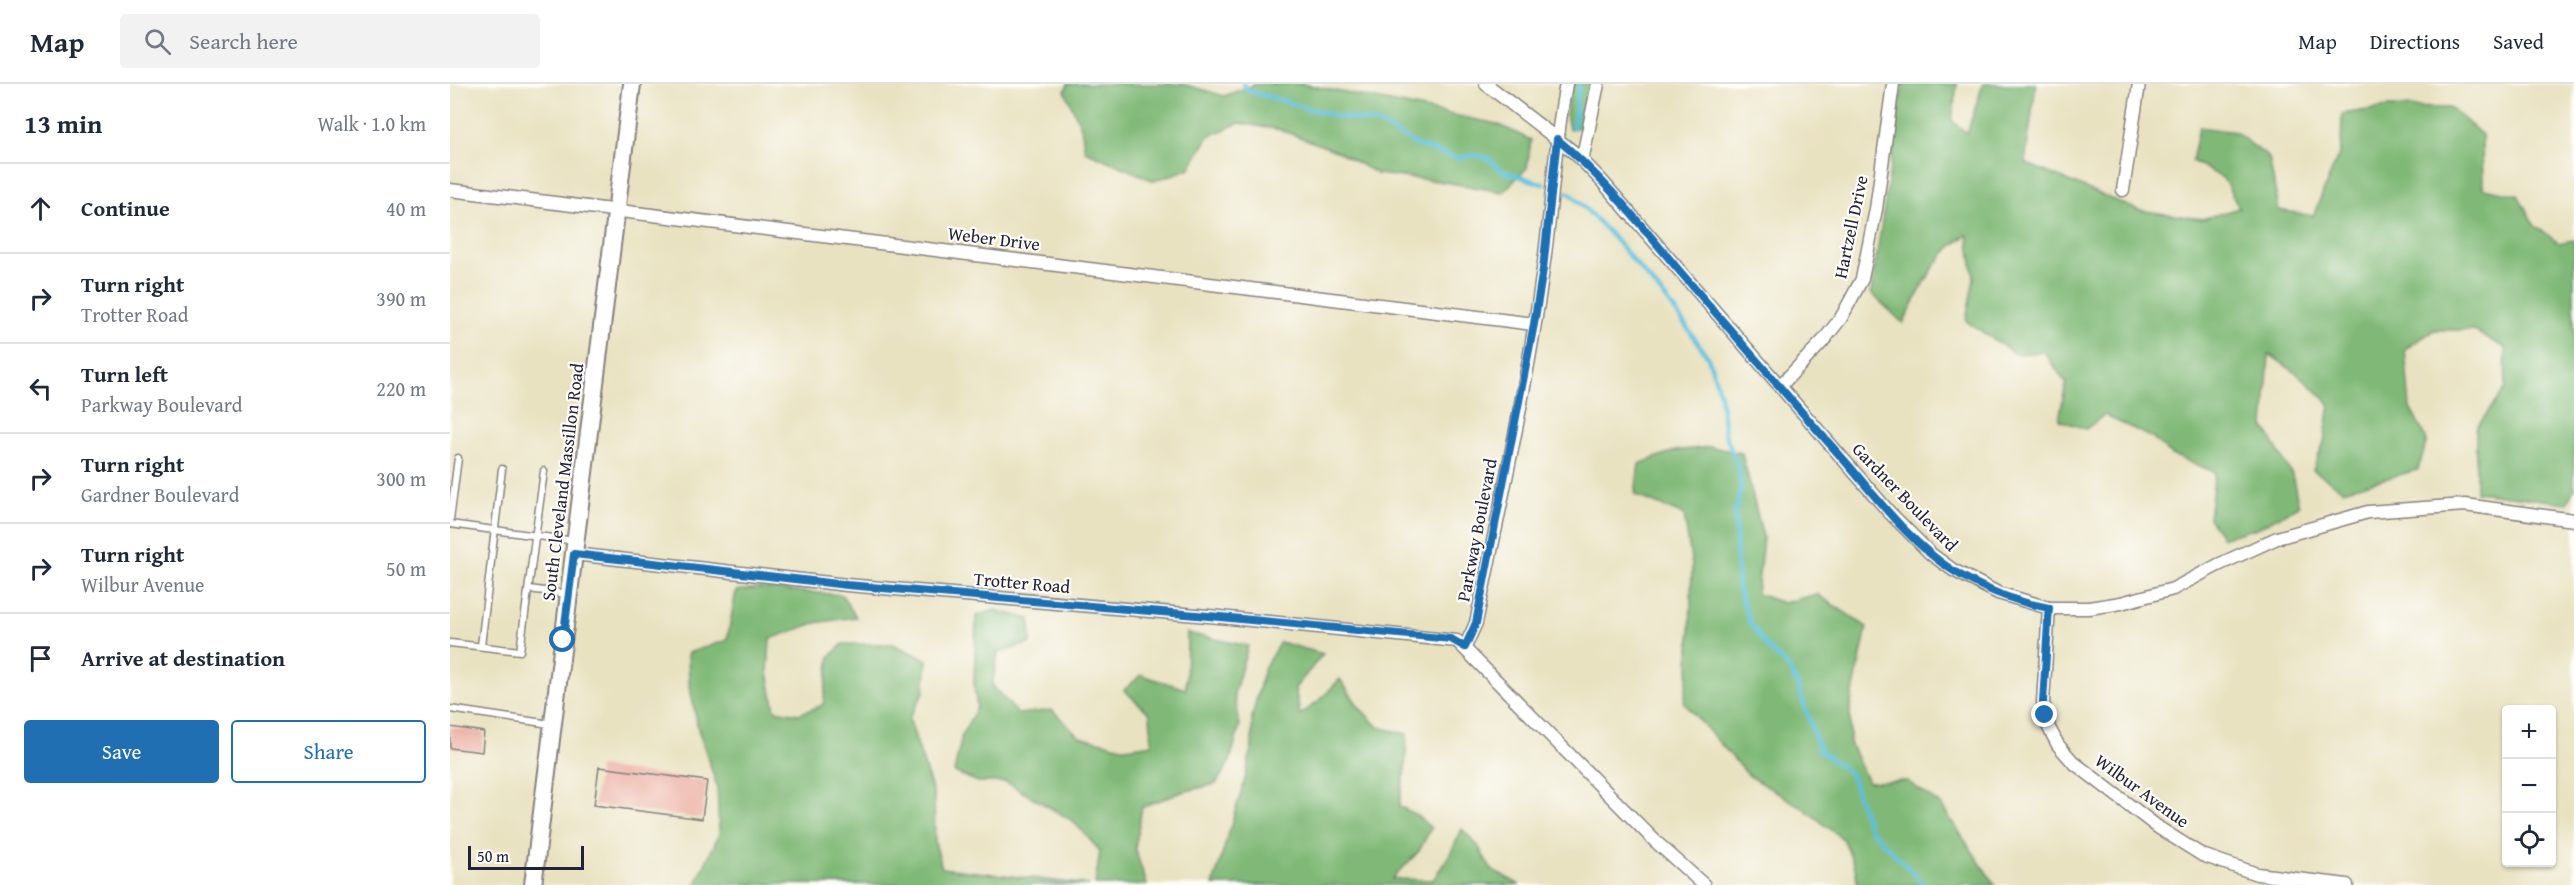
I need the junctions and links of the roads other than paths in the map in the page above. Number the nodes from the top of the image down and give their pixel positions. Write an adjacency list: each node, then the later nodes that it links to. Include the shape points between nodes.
1 (632, 84): 11 (main road, South Cleveland Massillon Road)
2 (1486, 84): 7 (street, Gardner Boulevard)
3 (1566, 84): 7 (street, Parkway Boulevard)
4 (1598, 84): 8 (street)
5 (1893, 84): 13 (street, Hartzell Drive, via 1862,279 1841,318)
6 (2139, 84): 10 (street)
7 (1557, 139): 8 (street, Gardner Boulevard); 12 (street, Parkway Boulevard)
8 (1582, 161): 13 (street, Gardner Boulevard)
9 (450, 190): 11 (street, Weber Drive)
10 (2123, 190)
11 (617, 211): 12 (street, Weber Drive); 22 (main road, South Cleveland Massillon Road)
12 (1534, 324): 28 (street, Parkway Boulevard, via 1476,623)
13 (1780, 386): 25 (street, Gardner Boulevard, via 1882,504 1931,554 1980,585)
14 (458, 458): 17 (lane)
15 (502, 469): 20 (lane)
16 (544, 471): 21 (lane)
17 (450, 519)
18 (2574, 520): 25 (street, Gardner Boulevard, via 2465,505 2368,512 2277,538 2149,597 2089,608)
19 (450, 524): 20 (lane)
20 (494, 530): 21 (lane); 27 (lane)
21 (536, 536): 22 (lane); 23 (lane)
22 (575, 548): 24 (main road, South Cleveland Massillon Road); 28 (street, Trotter Road, via 847,585 1451,639)
23 (529, 589): 24 (lane); 27 (lane, via 520,651)
24 (569, 594): 30 (main road, South Cleveland Massillon Road)
25 (2049, 608): 33 (street, Wilbur Avenue, via 2045,715 2058,745 2073,762 2158,828 2202,855 2257,874)
26 (450, 643): 27 (lane)
27 (481, 646)
28 (1465, 647): 32 (street, via 1655,842)
29 (450, 709): 30 (lane)
30 (553, 724): 31 (main road, South Cleveland Massillon Road)
31 (533, 885)
32 (1704, 885)
33 (2347, 885)

